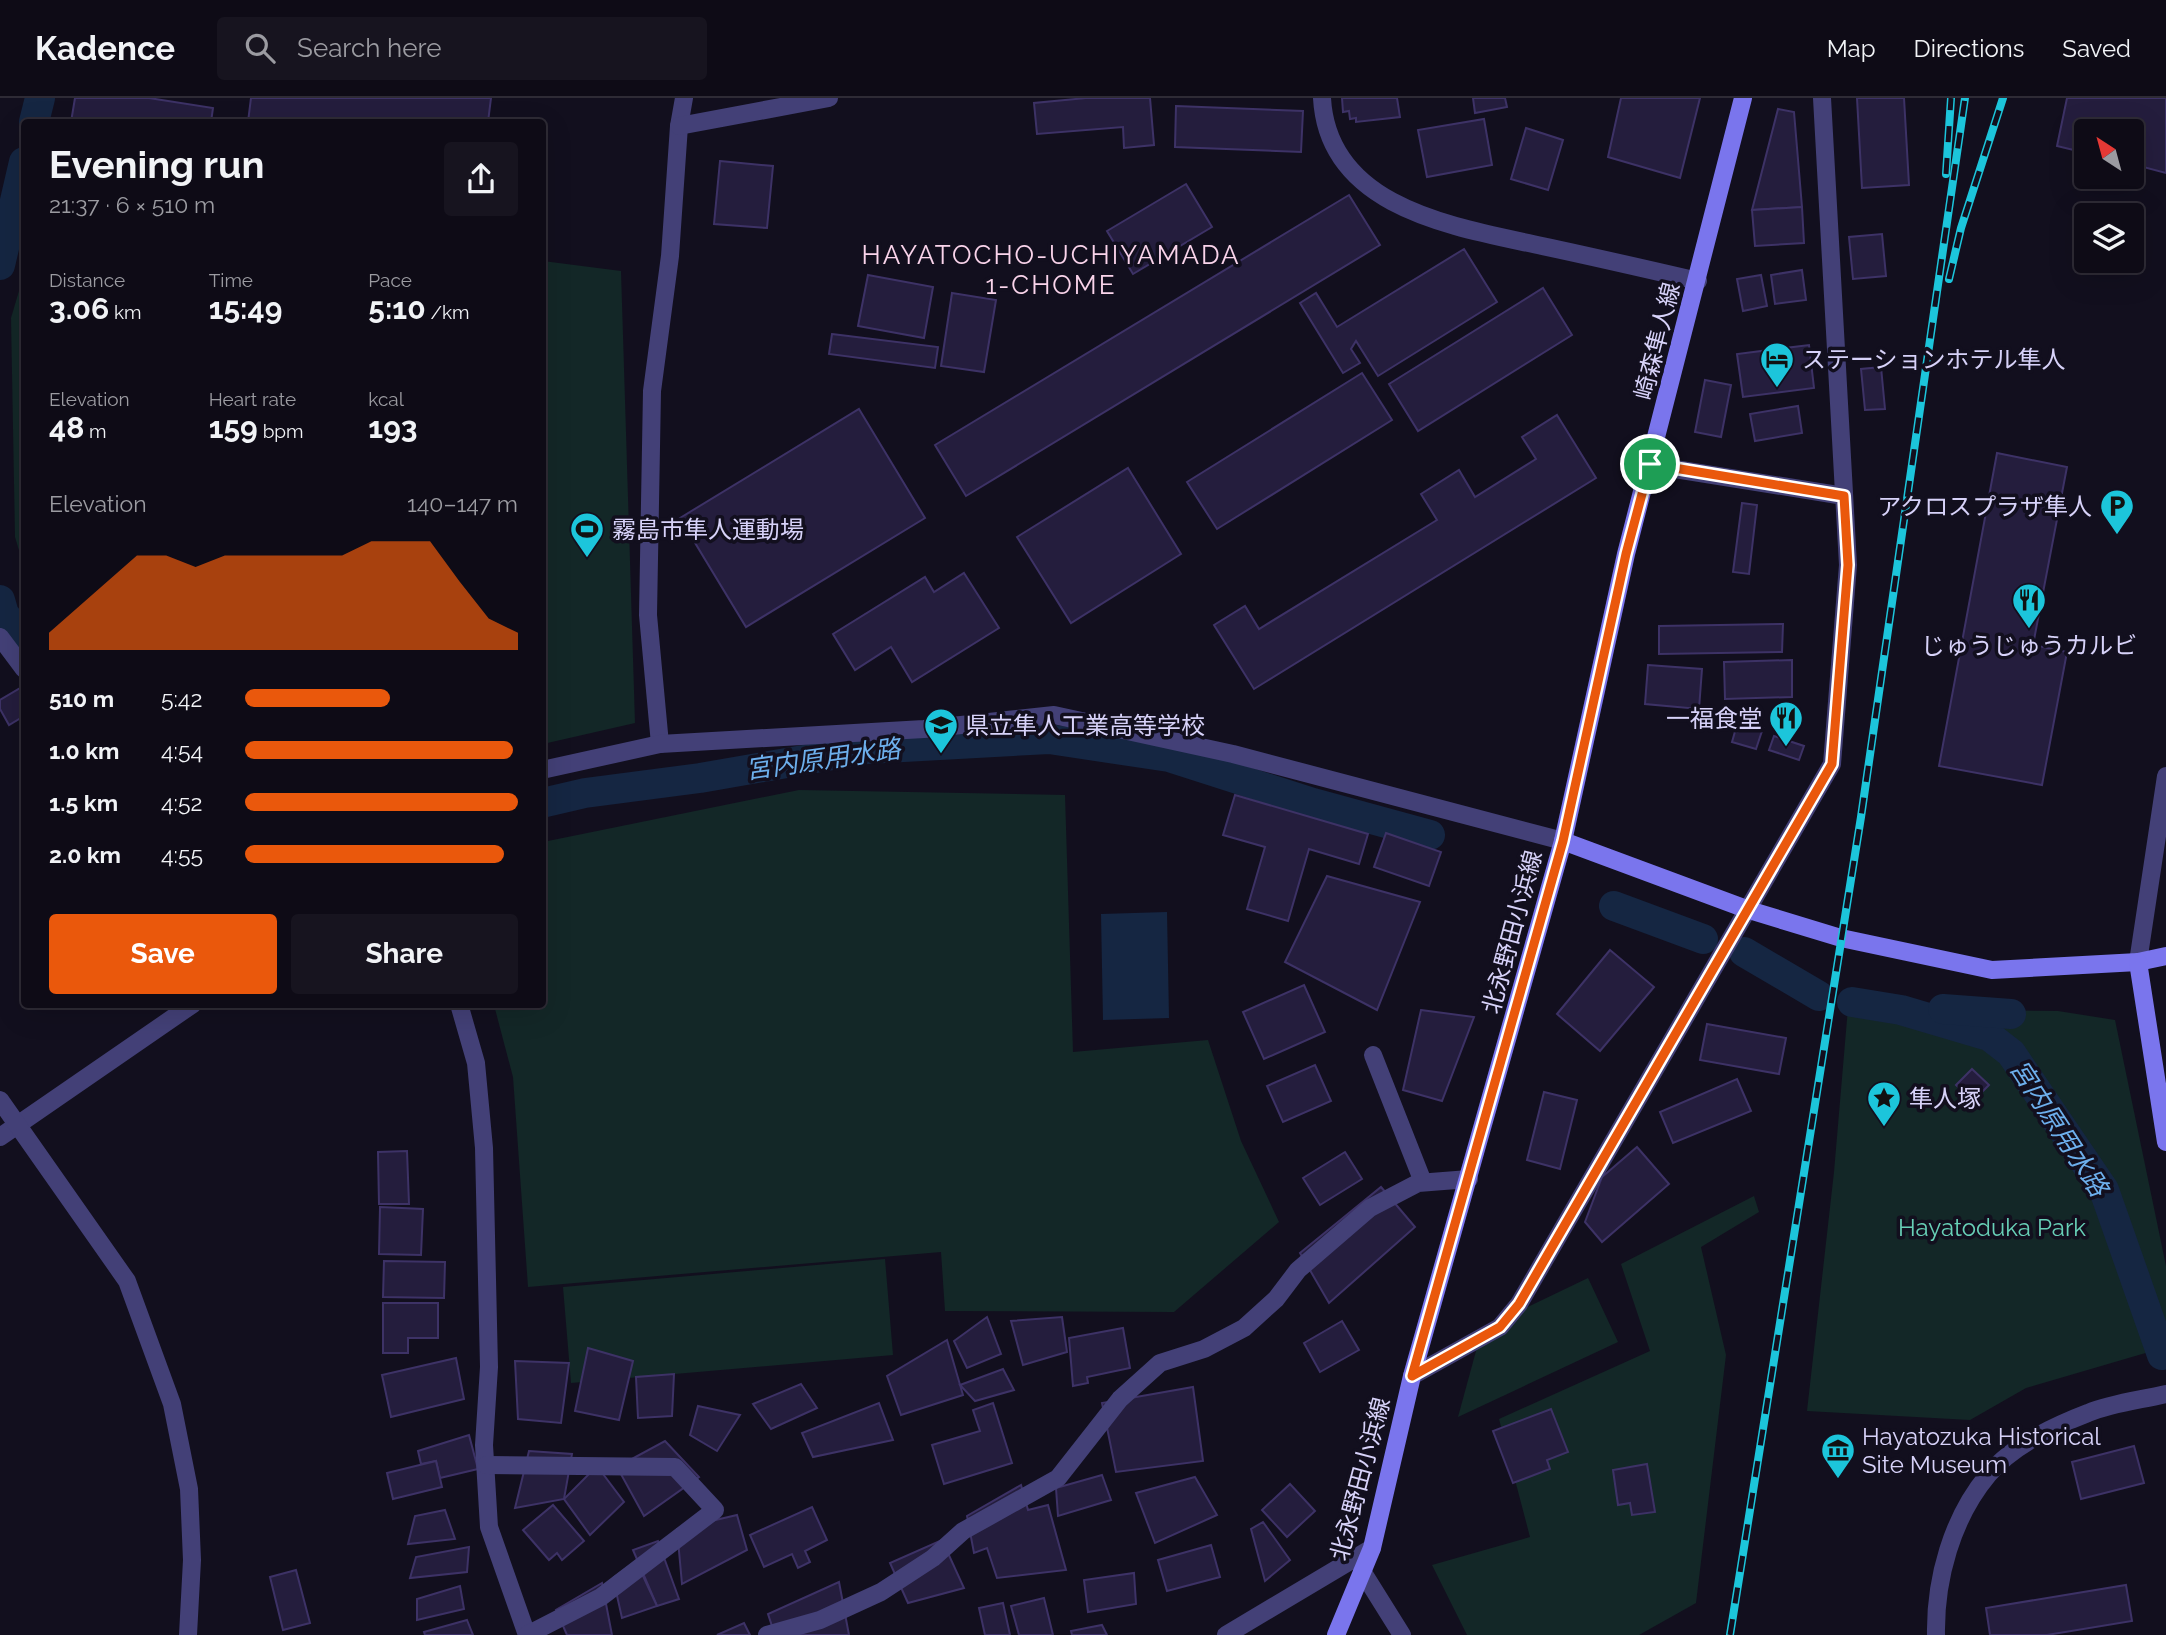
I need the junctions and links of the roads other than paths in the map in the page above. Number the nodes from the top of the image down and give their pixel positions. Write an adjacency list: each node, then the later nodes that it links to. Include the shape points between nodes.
1 (684, 98): 6 (street)
2 (829, 98): 6 (street)
3 (1322, 98): 7 (street, via 1337,152 1371,187 1434,222)
4 (1743, 98): 7 (main road, 崎森隼人線)
5 (1822, 98): 9 (street)
6 (679, 126): 12 (street, via 670,256 652,391 648,615)
7 (1698, 281): 8 (main road, 崎森隼人線)
8 (1650, 464): 9 (street); 15 (main road, 崎森隼人線)
9 (1844, 496): 16 (street, via 1848,565 1832,764)
10 (0, 637): 11 (street)
11 (21, 665)
12 (660, 744): 13 (street); 15 (street, via 923,729 1054,715 1234,754)
13 (546, 769)
14 (2166, 776): 18 (street)
15 (1563, 841): 16 (main road, 北永野田小浜線); 26 (main road, 北永野田小浜線)
16 (1749, 910): 18 (main road, 北永野田小浜線, via 1841,938 1992,970); 28 (street, via 1519,1304 1500,1327)
17 (2166, 956): 18 (main road, 北永野田小浜線)
18 (2138, 962): 25 (main road)
19 (187, 1008): 23 (street)
20 (460, 1008): 30 (street, via 476,1063 484,1148 489,1367)
21 (1373, 1055): 27 (street)
22 (0, 1100): 23 (street)
23 (19, 1125): 24 (street); 33 (street, via 127,1281 172,1404 189,1489)
24 (0, 1137)
25 (2166, 1142)
26 (1469, 1179): 27 (street); 28 (main road, 北永野田小浜線)
27 (1423, 1182): 35 (street, via 1370,1208 1298,1270 1276,1299 1244,1328 1204,1349 1160,1363 1120,1399 1058,1478 963,1531 933,1558 881,1592 820,1620)
28 (1412, 1376): 31 (main road, 北永野田小浜線)
29 (2166, 1394): 39 (street, via 2089,1412 2025,1444 1989,1474 1956,1525 1939,1586)
30 (486, 1465): 34 (street, via 489,1527); 34 (street, via 675,1467 715,1510 601,1597)
31 (1371, 1548): 32 (main road, 北永野田小浜線); 36 (street)
32 (1362, 1571): 37 (main road, 北永野田小浜線); 38 (street)
33 (188, 1635)
34 (527, 1635)
35 (767, 1635)
36 (1226, 1635)
37 (1336, 1635)
38 (1402, 1635)
39 (1936, 1635)

